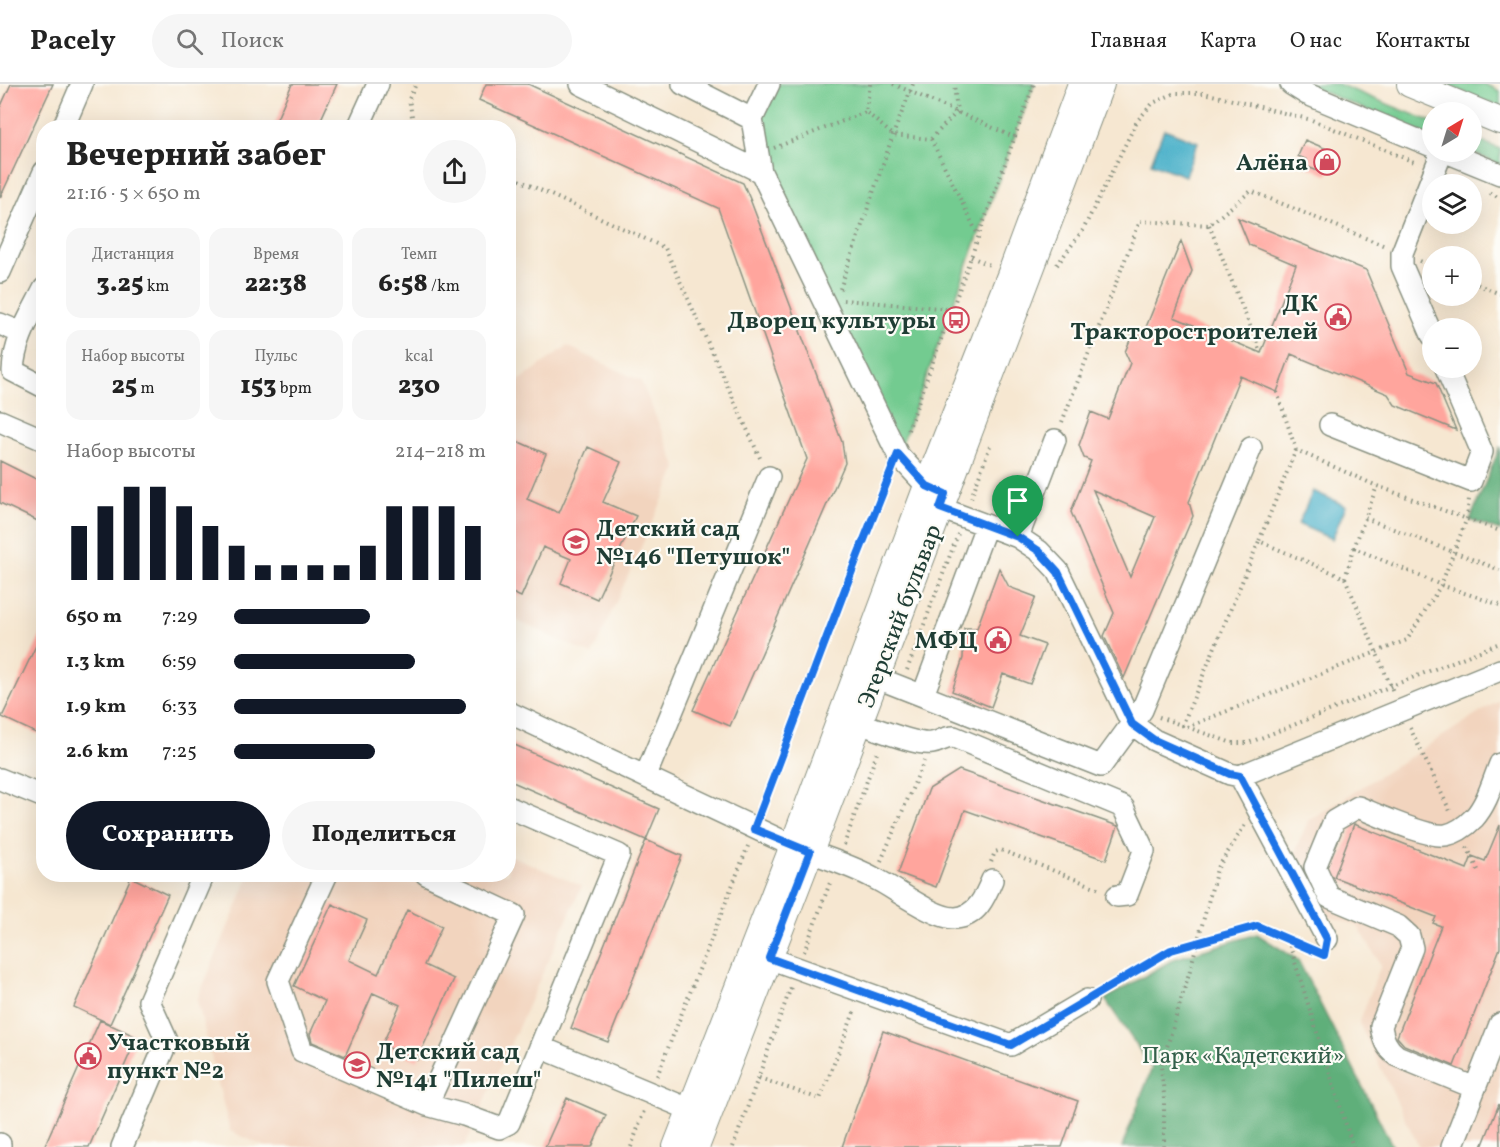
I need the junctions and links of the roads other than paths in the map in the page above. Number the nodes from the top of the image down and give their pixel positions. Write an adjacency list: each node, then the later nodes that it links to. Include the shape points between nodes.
1 (82, 84): 11 (lane)
2 (378, 84): 12 (lane)
3 (580, 84): 17 (lane)
4 (683, 84): 10 (lane)
5 (769, 84): 10 (lane)
6 (1081, 84): 33 (main road, Эгерский бульвар)
7 (1101, 84): 33 (main road, Эгерский бульвар)
8 (1290, 84): 14 (lane)
9 (1410, 84): 13 (main road)
10 (752, 119): 17 (lane)
11 (66, 120)
12 (362, 120)
13 (1500, 121)
14 (1422, 142)
15 (1440, 162): 22 (lane, via 1402,253 1402,266)
16 (1469, 162): 18 (lane)
17 (759, 163): 33 (lane, via 898,454)
18 (1500, 174)
19 (36, 190): 20 (lane)
20 (0, 272)
21 (36, 305): 24 (lane)
22 (1425, 318)
23 (0, 324): 24 (lane)
24 (22, 333): 26 (lane, via 13,371)
25 (1450, 378): 28 (lane, via 1482,452 1471,481)
26 (36, 383)
27 (0, 421): 29 (lane)
28 (1330, 425)
29 (36, 437)
30 (1055, 440): 35 (lane)
31 (1251, 448): 40 (lane)
32 (769, 477): 43 (lane)
33 (934, 497): 34 (lane); 37 (main road, Эгерский бульвар)
34 (986, 526): 35 (lane); 38 (lane)
35 (1018, 537): 40 (lane, via 1039,551 1058,572)
36 (1500, 670): 44 (lane)
37 (867, 674): 38 (lane); 41 (main road, Эгерский бульвар)
38 (923, 695): 40 (lane, via 1101,766)
39 (516, 716): 43 (lane)
40 (1137, 717): 44 (lane, via 1154,740)
41 (850, 719): 48 (main road, Эгерский бульвар); 53 (lane, via 918,743 932,744 954,737 1123,807 1144,851 1127,895)
42 (1500, 764): 59 (lane, via 1484,802 1474,818 1459,830 1446,835 1429,834 1358,807 1334,821 1315,867 1329,897 1398,926 1409,936 1412,948 1381,1026 1389,1050)
43 (646, 775): 48 (lane)
44 (1240, 776): 54 (lane)
45 (0, 779): 46 (lane)
46 (36, 795)
47 (516, 810): 58 (lane, via 619,855)
48 (802, 849): 49 (lane, via 873,877 940,915 957,918 974,911 984,900); 55 (main road, Эгерский бульвар); 61 (main road, Эгерский бульвар)
49 (992, 880)
50 (201, 882): 62 (lane, via 149,1001 167,1041)
51 (323, 882): 60 (lane, via 279,981 302,1050)
52 (443, 882): 60 (lane, via 514,915)
53 (1117, 896)
54 (1327, 939)
55 (769, 958): 56 (lane, via 1011,1045); 61 (main road, Эгерский бульвар)
56 (1087, 1000)
57 (1500, 1024): 59 (lane)
58 (540, 1047): 60 (lane, via 509,1123 499,1128); 61 (lane)
59 (1475, 1088): 65 (lane)
60 (427, 1105)
61 (699, 1113): 63 (main road, Эгерский бульвар); 64 (main road, Эгерский бульвар)
62 (122, 1147)
63 (676, 1147)
64 (696, 1147)
65 (1452, 1147)

